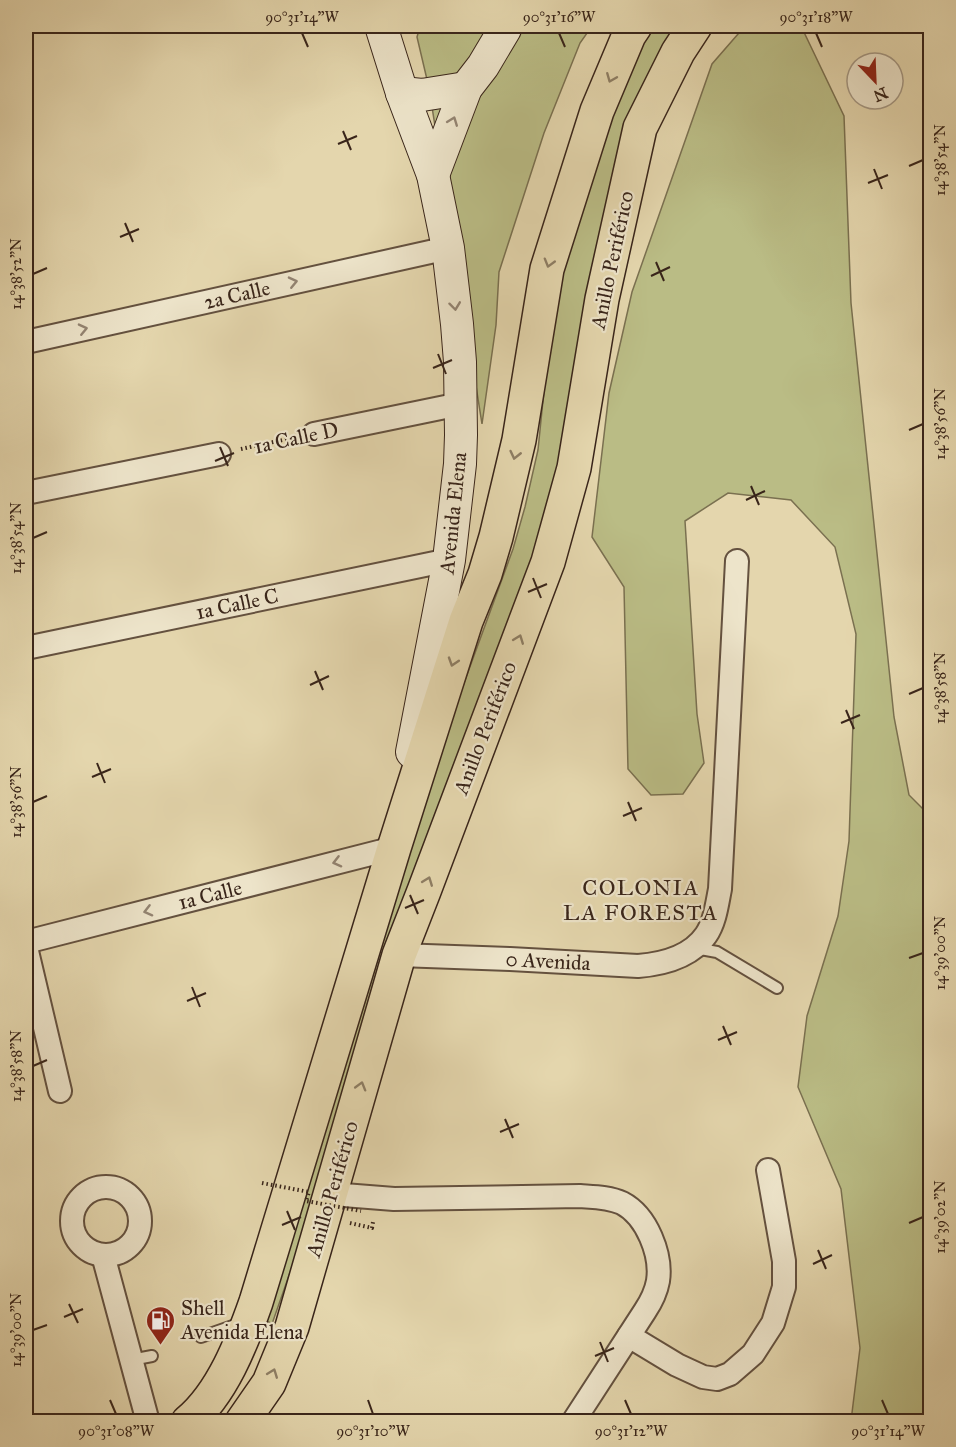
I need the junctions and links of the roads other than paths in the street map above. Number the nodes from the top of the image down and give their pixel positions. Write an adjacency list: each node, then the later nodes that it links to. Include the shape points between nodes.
1 (381, 26): 6 (main road, Avenida Elena)
2 (506, 26): 5 (main road)
3 (635, 26): 17 (highway, Anillo Periférico, one-way to 17, via 597,111 547,269 519,440 496,537)
4 (695, 26): 20 (highway, Anillo Periférico, one-way to 4, via 548,562 574,468 602,299 640,128)
5 (466, 88): 6 (main road, via 422,95); 7 (main road, one-way to 5)
6 (402, 93): 7 (main road, Avenida Elena)
7 (433, 175): 8 (main road, Avenida Elena)
8 (448, 248): 9 (street, 2a Calle, one-way to 8); 10 (main road, Avenida Elena, one-way to 10, via 460,362)
9 (26, 342)
10 (460, 404): 11 (street, 1a Calle D); 14 (main road, Avenida Elena, via 460,464)
11 (314, 434)
12 (219, 454): 13 (street)
13 (26, 493)
14 (450, 560): 16 (street, 1a Calle C); 17 (main road, Avenida Elena)
15 (737, 561): 19 (street, via 720,889 707,934)
16 (26, 648)
17 (394, 848): 18 (street, 1a Calle, one-way to 18); 26 (highway, Anillo Periférico)
18 (26, 945): 22 (street)
19 (692, 948): 20 (street, 0 Avenida, via 666,961 638,966); 21 (lane, via 717,951)
20 (399, 955): 24 (highway, Anillo Periférico, one-way to 20)
21 (777, 987)
22 (60, 1091)
23 (768, 1170): 27 (street, via 784,1261 784,1287 773,1323 753,1354 730,1374 717,1379 703,1377)
24 (331, 1194): 27 (street, via 394,1199 580,1196 622,1203 642,1221 658,1263 658,1282 651,1302); 31 (highway, Anillo Periférico, one-way to 24, via 269,1383 292,1327)
25 (103, 1255): 29 (street, via 141,1358)
26 (250, 1319): 28 (lane); 30 (highway, Anillo Periférico, via 220,1384)
27 (629, 1335): 32 (street)
28 (201, 1337)
29 (148, 1422)
30 (188, 1422)
31 (242, 1422)
32 (573, 1422)

